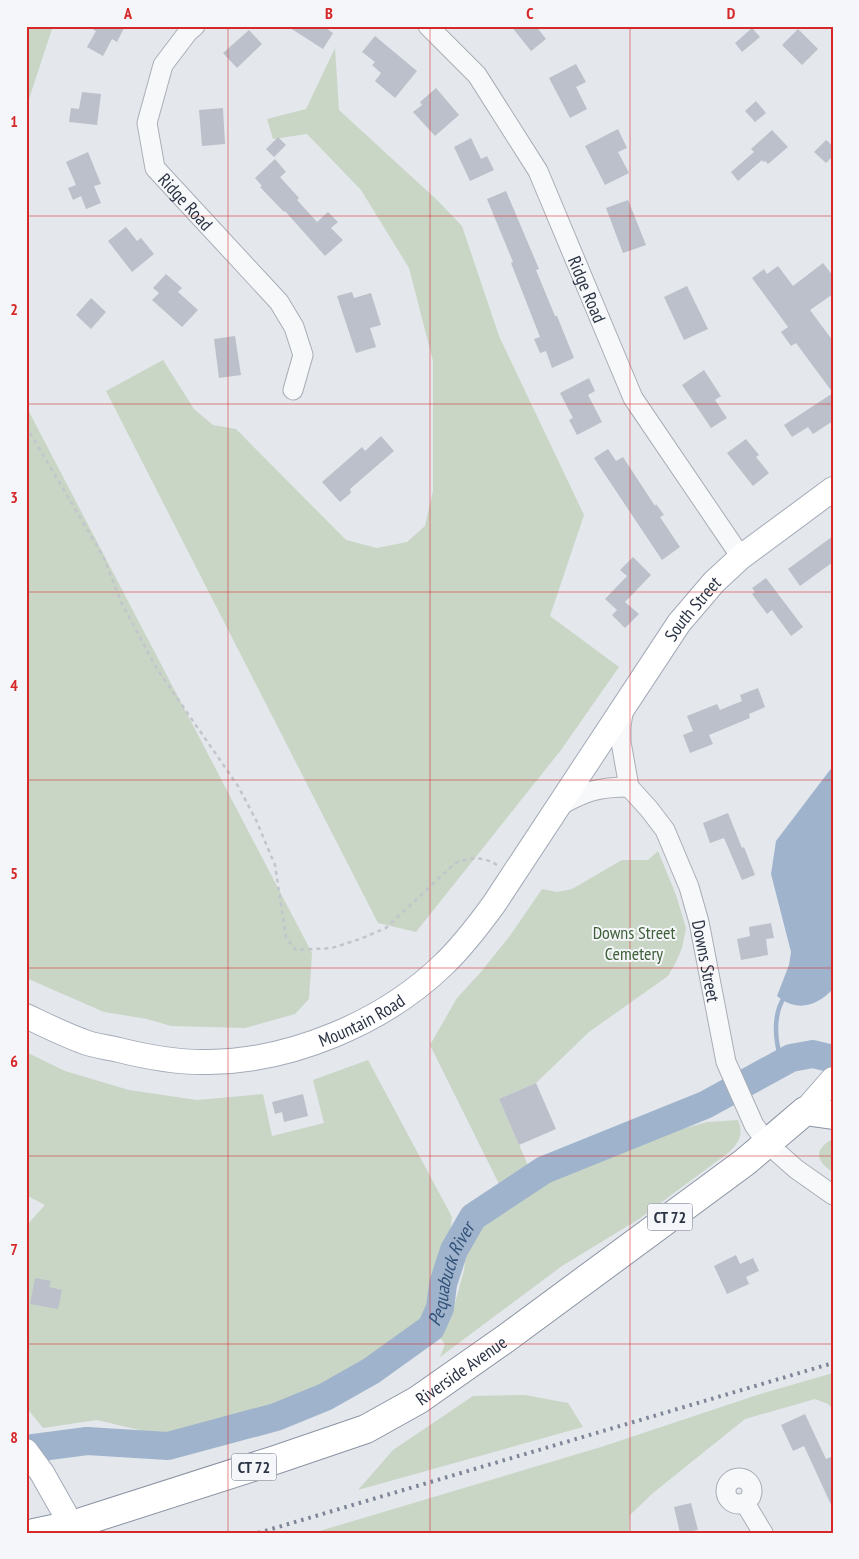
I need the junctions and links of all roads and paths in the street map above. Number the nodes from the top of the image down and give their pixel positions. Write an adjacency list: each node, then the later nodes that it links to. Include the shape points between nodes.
1 (195, 26): 3 (street, Ridge Road, via 163,65 147,123 155,168 279,302 294,327 303,355)
2 (428, 26): 6 (street, Ridge Road, via 477,75 538,171 633,398)
3 (293, 390)
4 (26, 426): 11 (path, via 103,556 122,604 157,669 234,779 256,820 275,866 286,938 296,950 332,948 386,928 455,863 469,857 489,860)
5 (833, 490): 6 (main road, South Street)
6 (740, 557): 7 (main road, South Street, via 679,623)
7 (624, 706): 8 (main road, South Street); 9 (street, via 621,742)
8 (588, 762): 10 (main road, Mountain Road)
9 (628, 787): 10 (street, via 592,790); 16 (street, Downs Street, via 665,830 689,887 699,922 726,1062 754,1125)
10 (558, 807): 11 (main road, Mountain Road)
11 (513, 876): 12 (main road, Mountain Road, via 469,938 407,995 354,1027 303,1048 262,1057 209,1062 148,1057 83,1042)
12 (26, 1016)
13 (833, 1079): 14 (main road)
14 (805, 1111): 15 (highway); 16 (highway, Riverside Avenue / CT 72)
15 (833, 1115)
16 (768, 1144): 17 (street, Downs Street); 20 (highway, Riverside Avenue / CT 72, via 497,1344 401,1410 366,1429)
17 (833, 1195)
18 (26, 1451): 20 (main road)
19 (745, 1502): 22 (street)
20 (74, 1529): 21 (highway, Riverside Avenue / CT 72)
21 (34, 1533)
22 (763, 1533)

